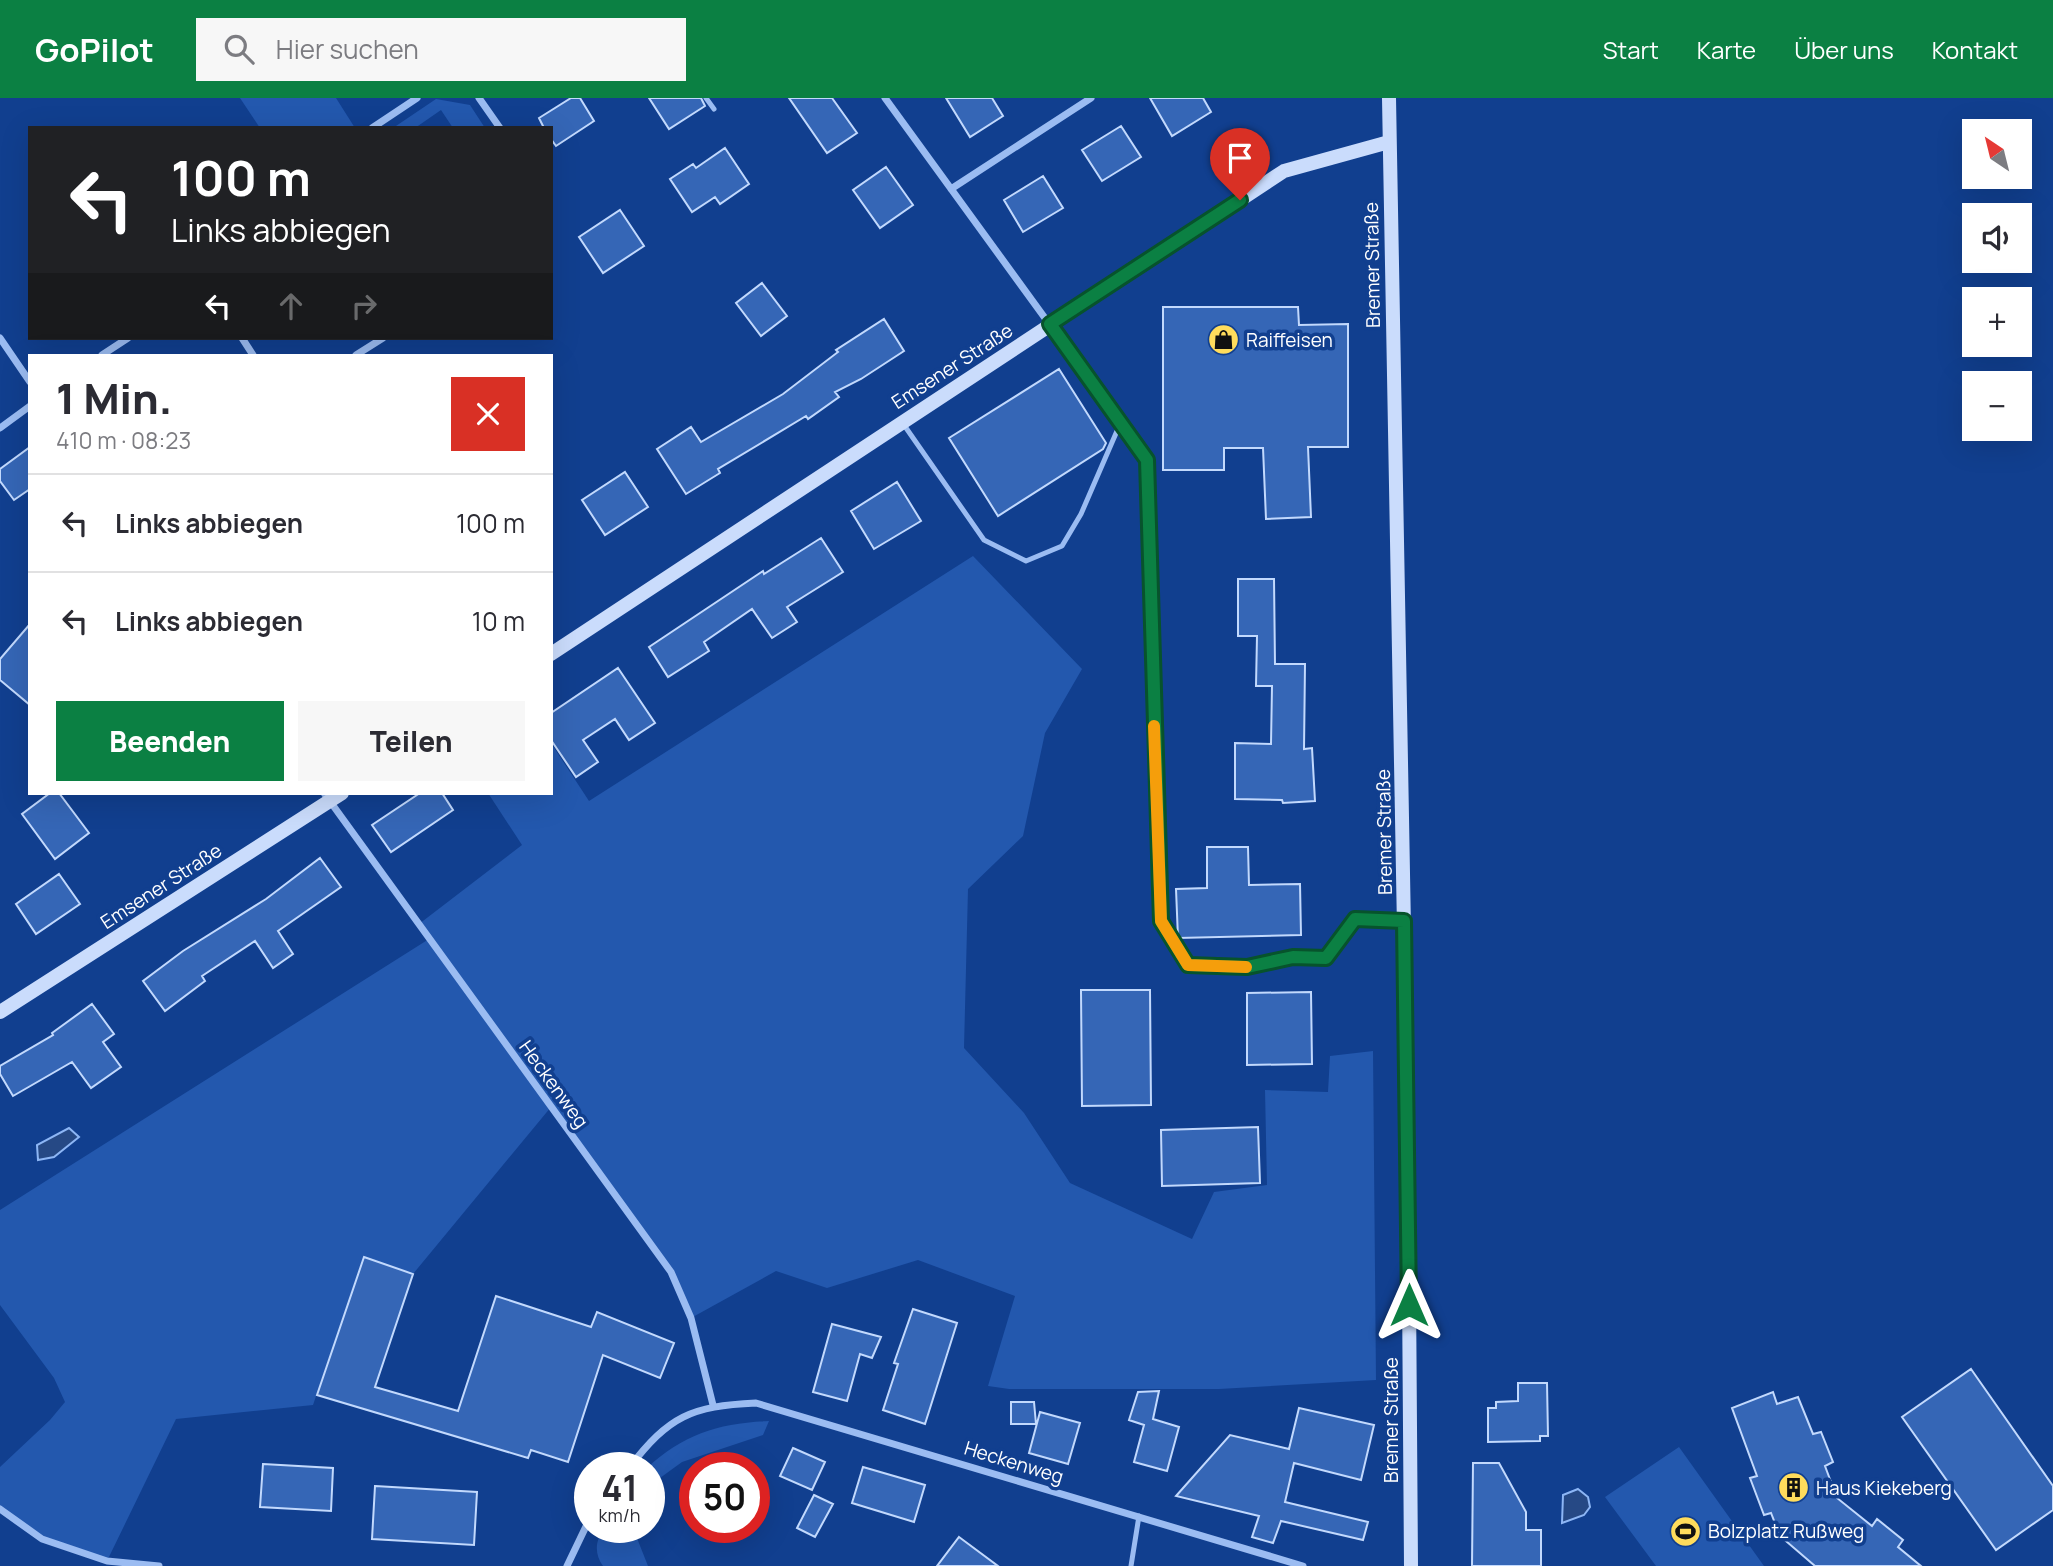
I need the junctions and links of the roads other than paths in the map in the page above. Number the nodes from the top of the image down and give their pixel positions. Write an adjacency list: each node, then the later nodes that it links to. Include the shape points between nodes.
1 (417, 98): 8 (street)
2 (706, 98): 7 (lane)
3 (886, 98): 11 (street)
4 (1091, 98): 11 (street)
5 (1389, 98): 10 (main road, Bremer Straße)
6 (485, 100): 9 (street)
7 (714, 108)
8 (375, 126)
9 (499, 126)
10 (1389, 142): 12 (main road, Emsener Straße, via 1284,171); 25 (main road, Bremer Straße)
11 (951, 189): 12 (street)
12 (1050, 324): 20 (main road, Emsener Straße); 21 (lane)
13 (0, 338): 18 (street)
14 (125, 340): 16 (street)
15 (380, 340): 17 (street)
16 (104, 354)
17 (358, 354)
18 (28, 379)
19 (28, 407): 22 (street)
20 (902, 422): 21 (lane, via 984,540 1026,561 1062,546); 23 (main road, Emsener Straße)
21 (1120, 424): 25 (lane, via 1147,460 1161,921 1188,965 1247,967 1293,957 1326,958 1355,919)
22 (0, 428)
23 (553, 653)
24 (332, 795): 26 (main road, Emsener Straße); 27 (street, Heckenweg, via 670,1272 691,1318)
25 (1404, 921): 36 (main road, Bremer Straße)
26 (0, 1012)
27 (713, 1405): 28 (street, Heckenweg, via 680,1417); 30 (street, Heckenweg, via 756,1403 789,1410)
28 (641, 1452)
29 (0, 1509): 32 (street, via 42,1539 107,1561)
30 (1139, 1516): 34 (lane); 35 (street, Heckenweg)
31 (578, 1543): 33 (street)
32 (159, 1566)
33 (567, 1566)
34 (1130, 1566)
35 (1303, 1566)
36 (1411, 1566)

